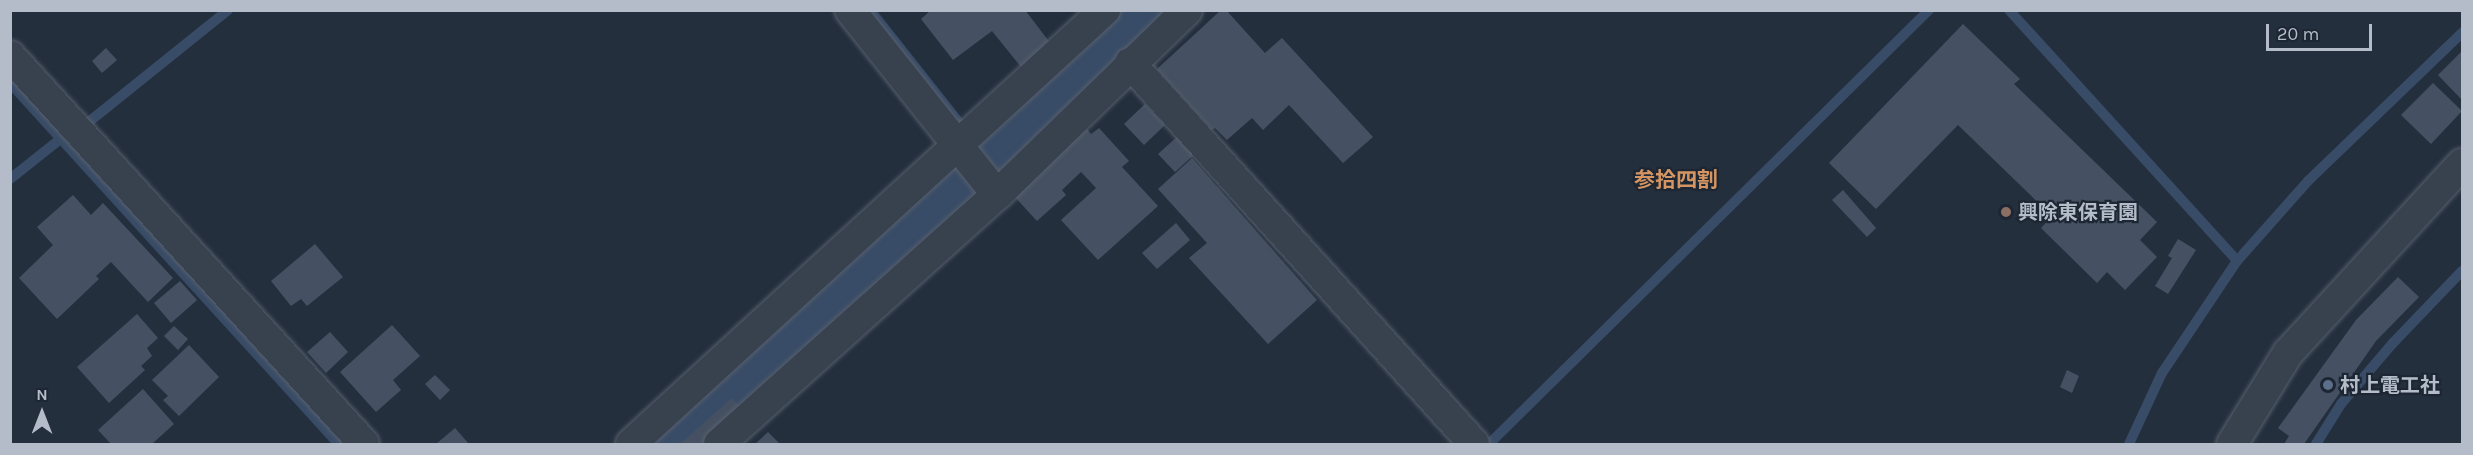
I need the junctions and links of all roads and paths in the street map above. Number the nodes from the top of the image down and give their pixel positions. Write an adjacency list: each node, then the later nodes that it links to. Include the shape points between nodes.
1 (850, 10): 6 (street)
2 (1105, 10): 6 (street)
3 (1187, 10): 5 (street)
4 (10, 56): 9 (street)
5 (1130, 63): 8 (street); 12 (street)
6 (964, 144): 8 (street); 10 (street)
7 (2463, 164): 13 (street, via 2288,353)
8 (990, 187): 11 (street)
9 (364, 444)
10 (632, 444)
11 (719, 444)
12 (1474, 444)
13 (2232, 444)

